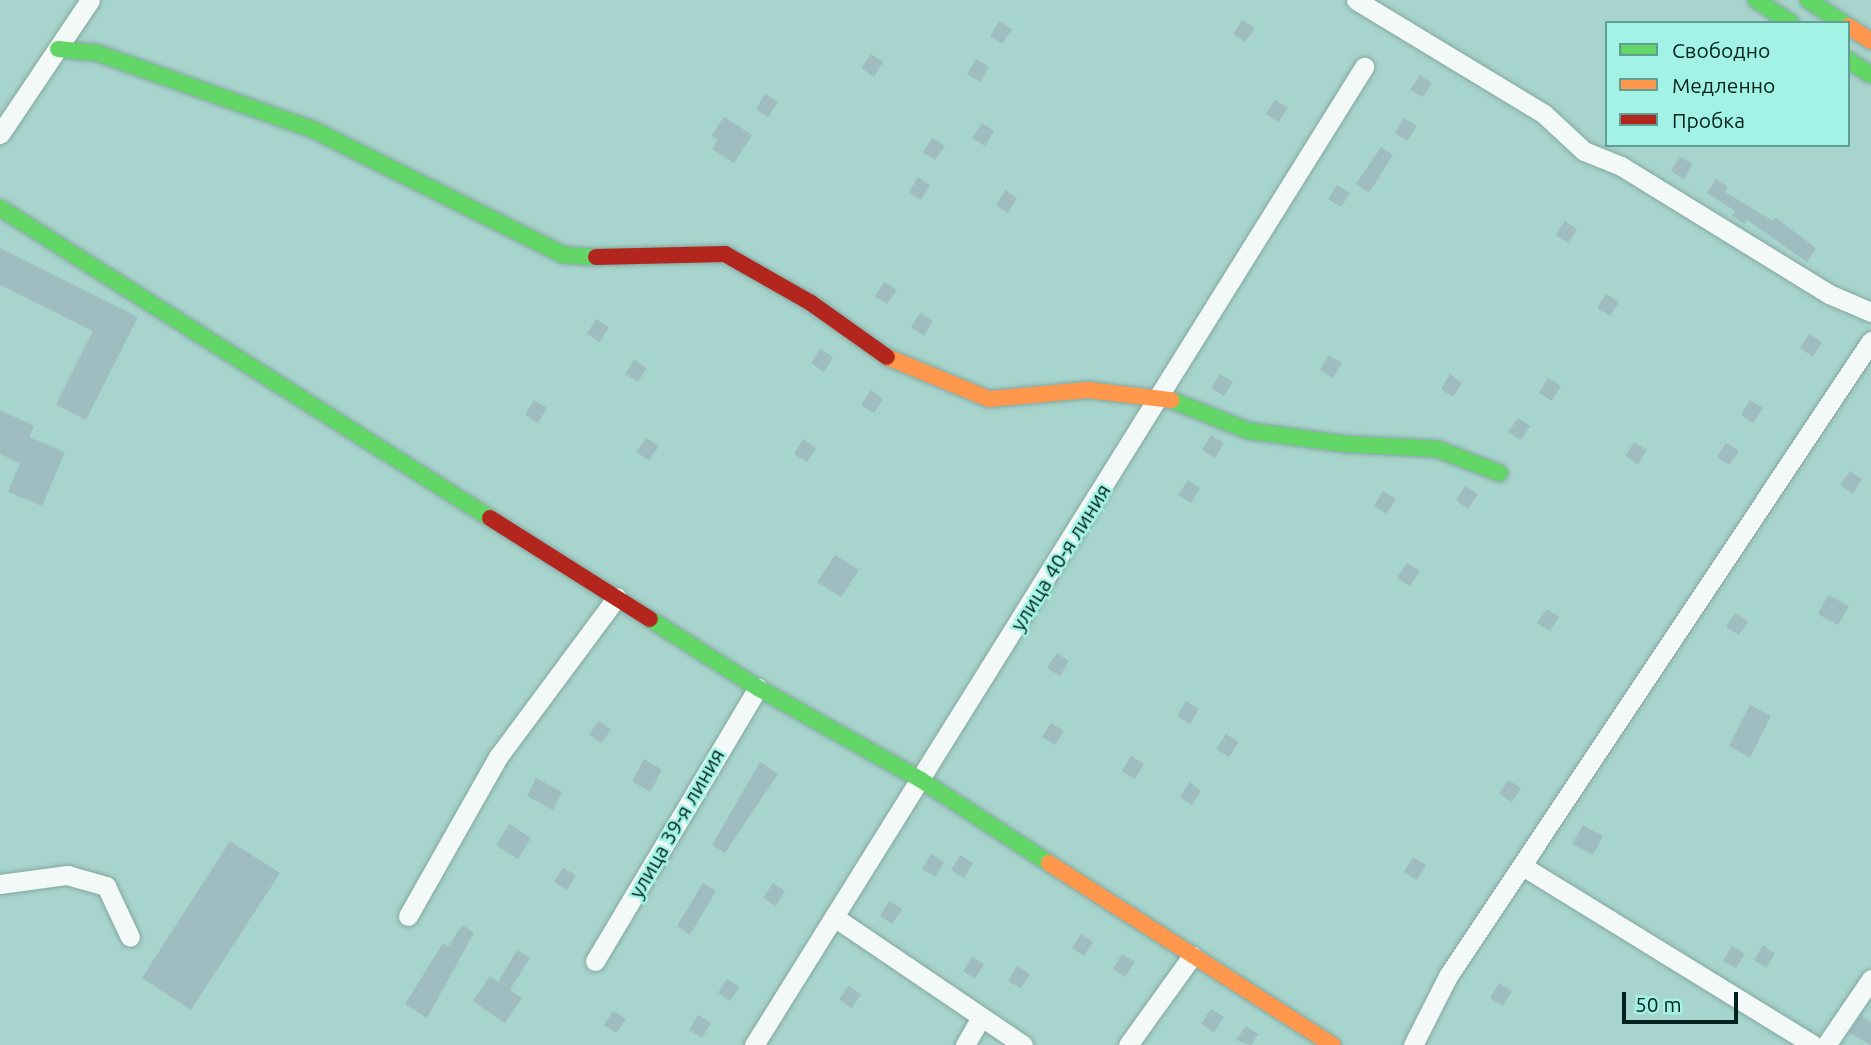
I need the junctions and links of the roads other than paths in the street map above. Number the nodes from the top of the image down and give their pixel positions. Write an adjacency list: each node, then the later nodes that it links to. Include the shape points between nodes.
1 (90, 0): 9 (street)
2 (1356, 0): 15 (street, via 1544,114 1584,151 1621,166 1829,294)
3 (1756, 0): 5 (street)
4 (1808, 0): 6 (street)
5 (1788, 21)
6 (1840, 21)
7 (1850, 27): 8 (street)
8 (1871, 41)
9 (58, 49): 13 (street); 17 (street, via 97,53 312,129 564,255 725,254 811,303 847,333 891,360 989,399 1088,390)
10 (1850, 61): 12 (street)
11 (1364, 67): 17 (street, улица 40-я линия)
12 (1871, 75)
13 (0, 134)
14 (0, 208): 19 (street)
15 (1871, 313)
16 (1871, 341): 22 (street, via 1622,711)
17 (1159, 397): 18 (street, via 1249,431 1345,444 1437,449); 21 (street, улица 40-я линия)
18 (1500, 472)
19 (617, 597): 20 (street); 24 (street, via 498,757)
20 (758, 688): 21 (street); 28 (street, улица 39-я линия)
21 (922, 780): 25 (street, улица 40-я линия); 27 (street)
22 (1524, 867): 36 (street, via 1448,976); 37 (street)
23 (0, 884): 26 (street, via 67,875 106,886)
24 (408, 916)
25 (834, 917): 30 (street); 31 (street, улица 40-я линия)
26 (130, 937)
27 (1192, 956): 34 (street); 35 (street)
28 (596, 961)
29 (1871, 979): 38 (street)
30 (981, 1017): 32 (street); 33 (street)
31 (754, 1045)
32 (965, 1045)
33 (1023, 1045)
34 (1128, 1045)
35 (1333, 1045)
36 (1413, 1045)
37 (1813, 1045)
38 (1826, 1045)

